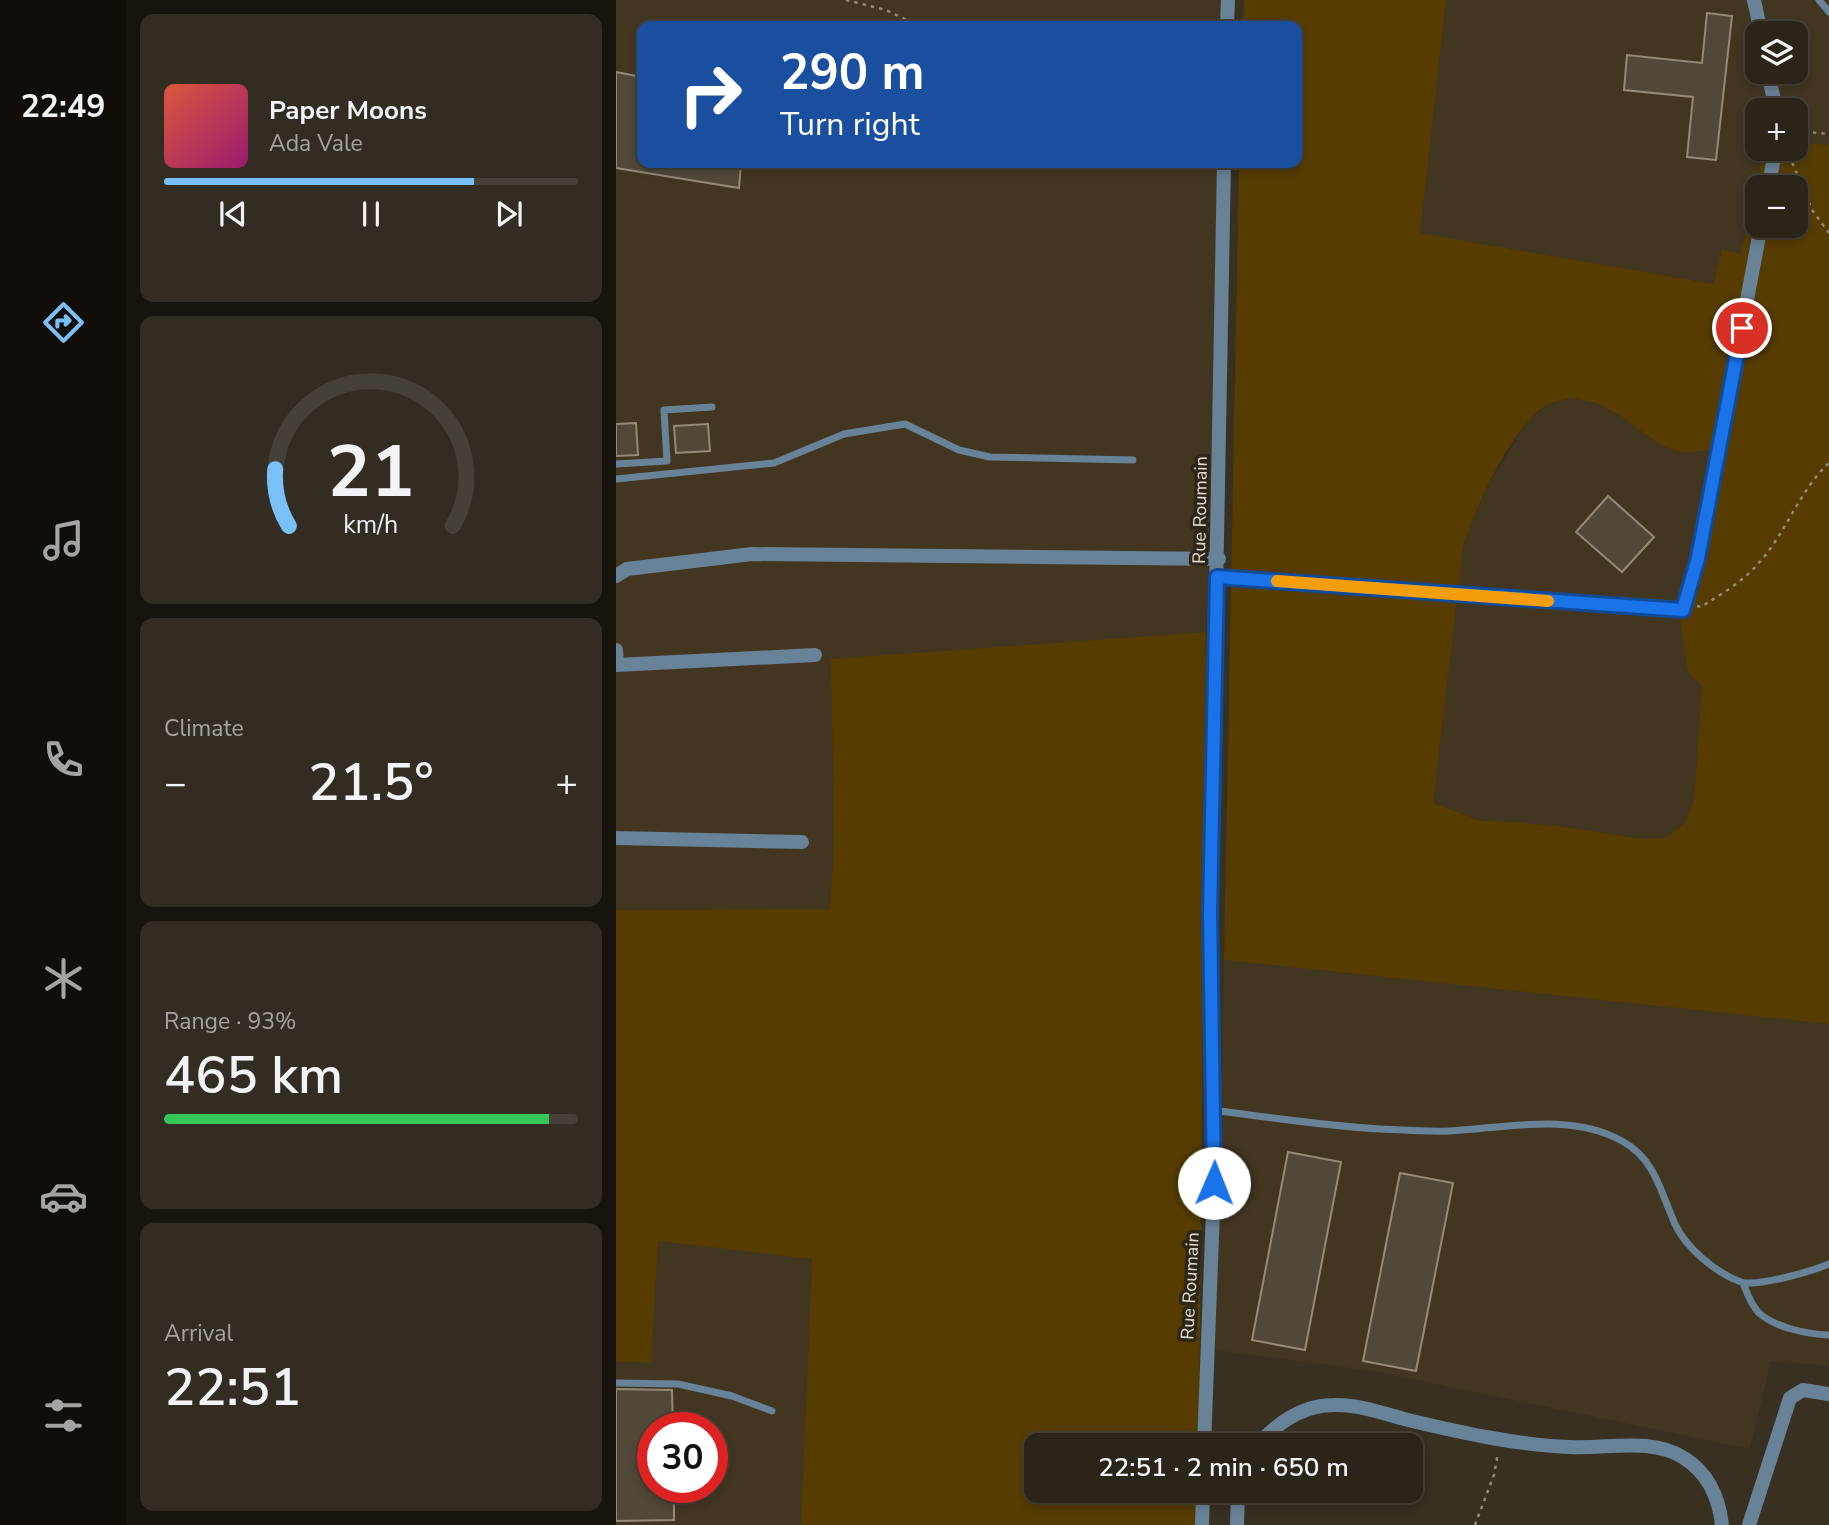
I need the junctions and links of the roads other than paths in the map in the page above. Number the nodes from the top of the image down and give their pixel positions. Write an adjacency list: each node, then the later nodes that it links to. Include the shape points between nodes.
1 (1228, 0): 5 (street)
2 (1754, 0): 6 (street)
3 (1819, 0): 4 (lane)
4 (1829, 12)
5 (1227, 21)
6 (1758, 21)
7 (1224, 168): 13 (street, Rue Roumain)
8 (1759, 238): 15 (street, via 1698,558 1683,610)
9 (712, 407): 11 (lane, via 664,410 667,461)
10 (1133, 460): 12 (lane, via 990,457 959,450 905,424 844,433 774,463)
11 (616, 464)
12 (616, 479)
13 (1219, 559): 14 (street, via 751,554 627,569); 15 (street, Rue Roumain)
14 (616, 576)
15 (1217, 577): 20 (street, Rue Roumain)
16 (815, 655): 17 (street)
17 (616, 660)
18 (616, 838): 19 (street)
19 (802, 842)
20 (1211, 1110): 22 (lane, via 1378,1129 1447,1131 1535,1124 1597,1131 1643,1156 1688,1245); 27 (street, Rue Roumain, via 1215,1158)
21 (1829, 1264): 22 (lane, via 1805,1273)
22 (1743, 1283): 23 (lane, via 1753,1305 1768,1318 1792,1329)
23 (1829, 1335)
24 (616, 1383): 26 (lane, via 678,1384)
25 (1829, 1394): 34 (street, via 1803,1390 1790,1398)
26 (772, 1411)
27 (1204, 1433)
28 (1268, 1433): 33 (street, via 1292,1415 1333,1405 1501,1439 1567,1447 1660,1447 1699,1469 1718,1501)
29 (1203, 1503): 31 (street)
30 (1238, 1503): 32 (street)
31 (1202, 1525)
32 (1237, 1525)
33 (1722, 1525)
34 (1749, 1525)

